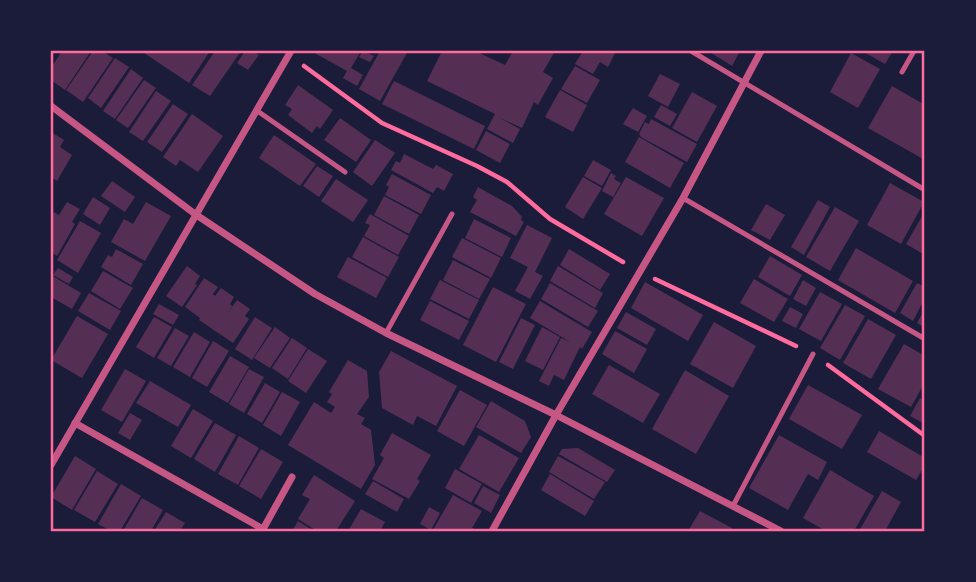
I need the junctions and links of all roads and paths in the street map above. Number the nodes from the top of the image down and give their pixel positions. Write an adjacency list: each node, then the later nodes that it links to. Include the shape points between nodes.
1 (691, 51): 6 (lane)
2 (761, 51): 6 (street)
3 (914, 51): 5 (lane)
4 (290, 53): 8 (street); 14 (path, via 382,123 508,182 550,219)
5 (902, 72)
6 (744, 82): 10 (lane); 11 (street)
7 (51, 106): 12 (street)
8 (256, 110): 9 (lane); 12 (street)
9 (345, 172)
10 (925, 190)
11 (683, 198): 14 (street); 16 (lane)
12 (195, 214): 15 (street, via 315,294); 19 (street)
13 (452, 214): 15 (lane)
14 (641, 272): 17 (path); 18 (street)
15 (386, 333): 18 (street)
16 (925, 339)
17 (813, 354): 20 (path); 23 (lane)
18 (556, 415): 23 (street); 25 (street)
19 (75, 423): 21 (street); 24 (street)
20 (925, 436)
21 (51, 465)
22 (292, 477): 24 (street)
23 (733, 506): 26 (street)
24 (263, 530)
25 (492, 531)
26 (781, 531)

